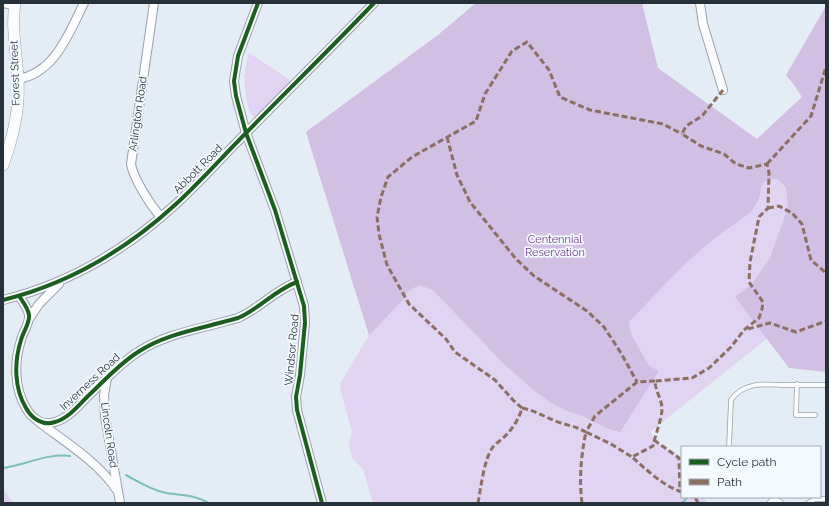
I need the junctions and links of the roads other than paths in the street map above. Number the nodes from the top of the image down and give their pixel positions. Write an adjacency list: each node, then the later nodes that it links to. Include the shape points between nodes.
1 (3, 3): 7 (street)
2 (84, 3): 8 (street, via 53,59 38,72)
3 (154, 3): 12 (street, Arlington Road, via 131,164 134,176)
4 (258, 3): 10 (street, Windsor Road, via 238,56 235,72 236,96)
5 (374, 3): 10 (street, Abbott Road)
6 (700, 3): 9 (street, via 703,24)
7 (14, 4): 8 (street, Forest Street)
8 (18, 79): 11 (street, Forest Street, via 17,112)
9 (723, 90)
10 (246, 133): 12 (street, Abbott Road); 14 (street, Windsor Road, via 275,210)
11 (3, 165)
12 (161, 217): 13 (street, Abbott Road, via 111,253)
13 (68, 277): 15 (street, Abbott Road); 17 (street, via 51,291)
14 (297, 282): 18 (street, Inverness Road, via 238,318 187,331 152,344 132,356); 28 (street, Windsor Road, via 306,317 296,410)
15 (19, 296): 16 (street, Abbott Road); 17 (street, via 27,309)
16 (3, 300)
17 (29, 319): 22 (street, via 19,346 16,375 24,406)
18 (107, 378): 22 (street, Inverness Road, via 64,418 53,423); 24 (street, Lincoln Road, via 104,416)
19 (797, 384): 20 (lane); 21 (lane, via 796,415); 23 (lane, via 753,385 734,396)
20 (826, 385)
21 (815, 415)
22 (37, 421): 24 (street, Lincoln Road, via 95,465)
23 (729, 446)
24 (118, 492): 27 (street, Lincoln Road)
25 (826, 499): 30 (lane, via 815,499)
26 (770, 500): 29 (lane)
27 (120, 503)
28 (322, 503)
29 (782, 503)
30 (808, 503)

